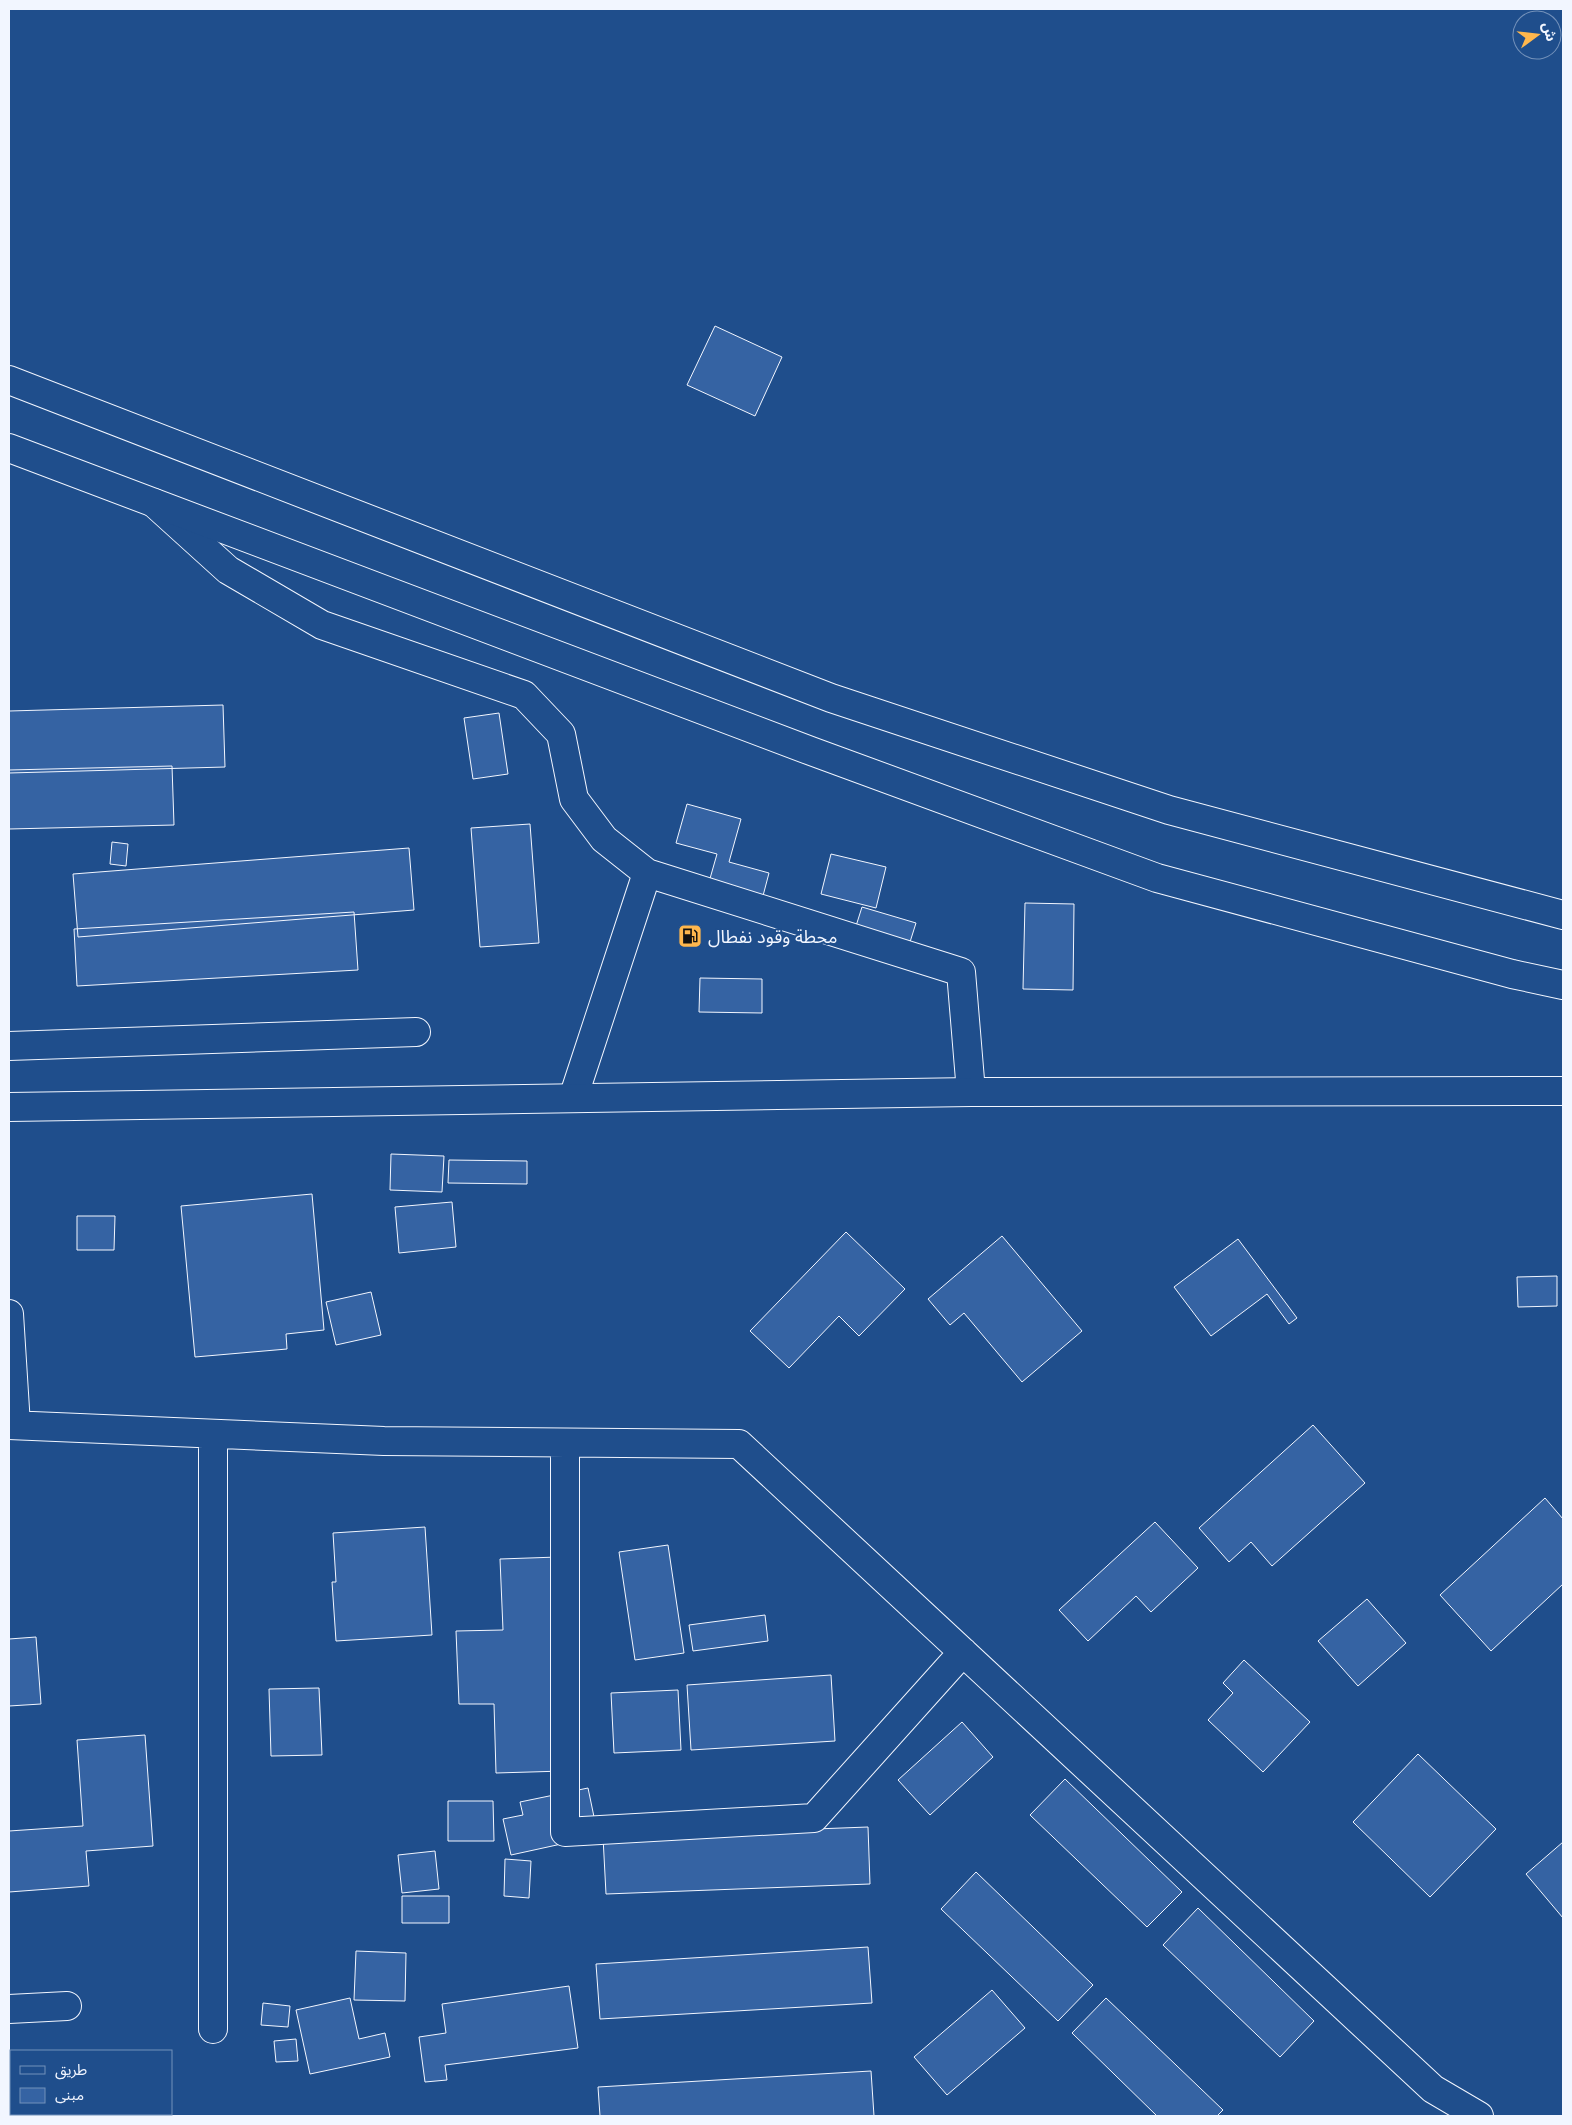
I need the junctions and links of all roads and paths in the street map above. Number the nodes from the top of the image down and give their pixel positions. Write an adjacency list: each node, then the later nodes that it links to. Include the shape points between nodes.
1 (9, 380): 5 (main road, via 830,698 1170,810)
2 (9, 448): 3 (main road)
3 (153, 502): 4 (main road, via 228,570 322,625 524,695 561,734 574,799 604,839); 6 (main road, via 1157,878 1512,974)
4 (647, 873): 10 (main road, via 961,972); 11 (main road)
5 (1563, 915)
6 (1563, 984)
7 (416, 1032): 8 (main road)
8 (9, 1046)
9 (1563, 1091): 10 (main road)
10 (971, 1092): 11 (main road)
11 (573, 1098): 12 (main road)
12 (9, 1107)
13 (9, 1314): 14 (main road)
14 (12, 1425): 15 (main road)
15 (213, 1434): 16 (main road, via 384,1441); 20 (main road)
16 (564, 1442): 17 (main road, via 739,1444); 17 (main road, via 565,1832 814,1818)
17 (963, 1652): 21 (main road, via 1433,2089)
18 (67, 2006): 19 (main road)
19 (9, 2009)
20 (213, 2029)
21 (1479, 2116)

